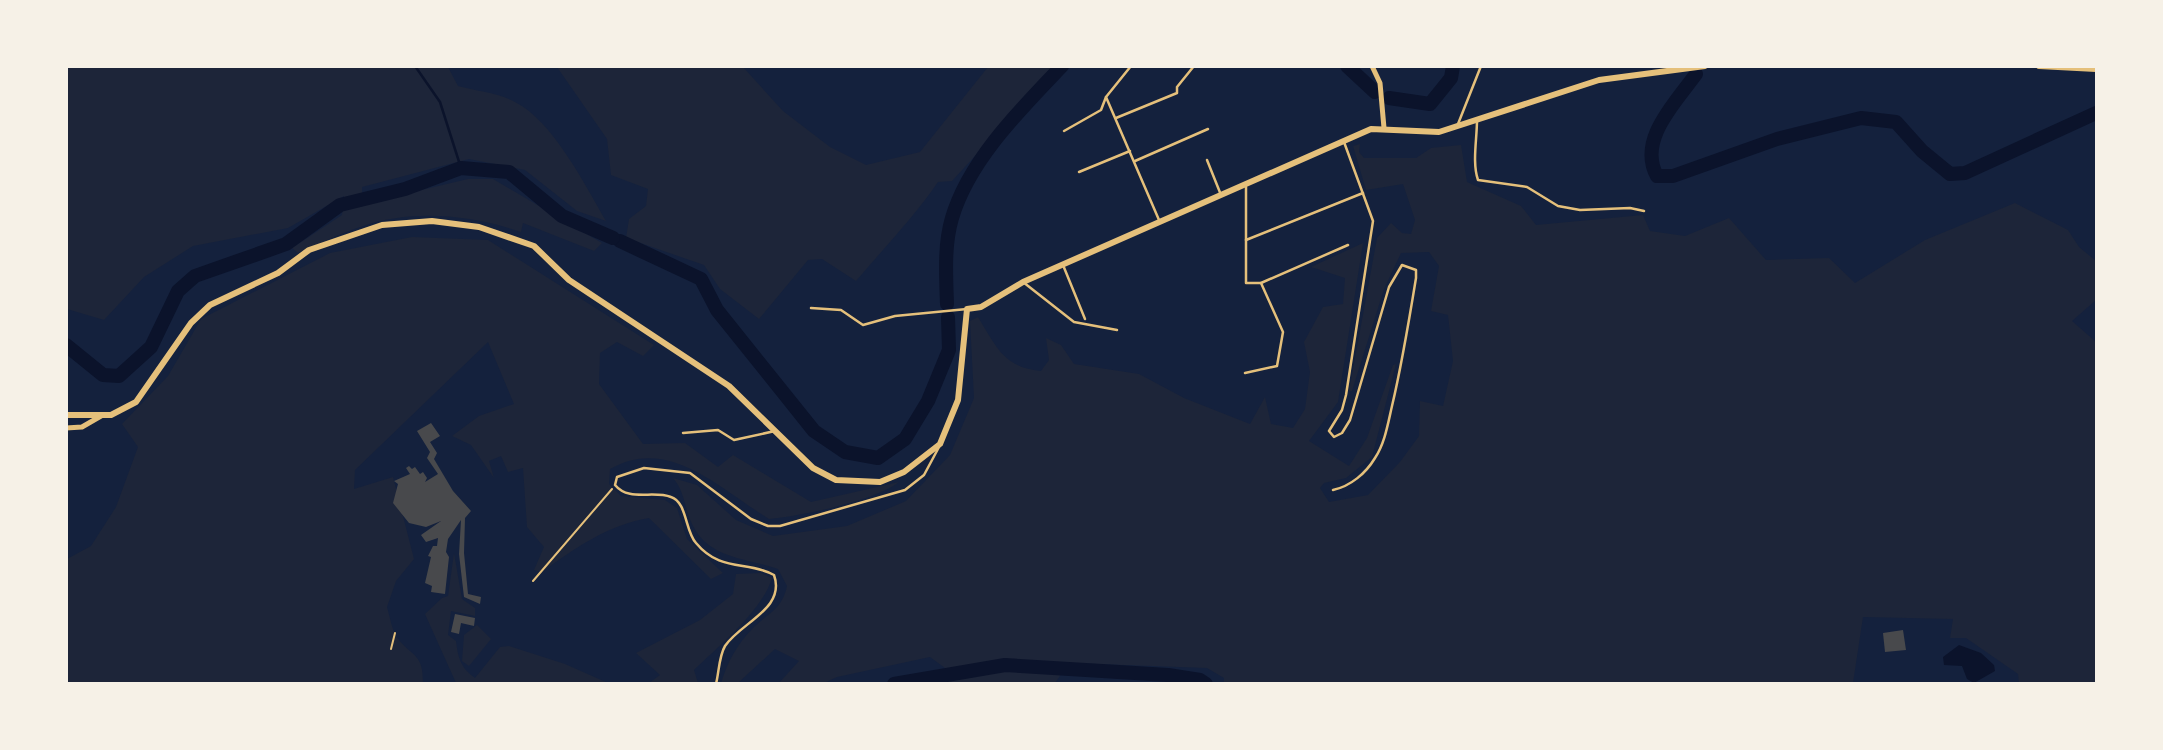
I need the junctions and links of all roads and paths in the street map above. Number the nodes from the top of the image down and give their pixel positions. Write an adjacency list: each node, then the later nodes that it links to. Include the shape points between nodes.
1 (1130, 66): 8 (lane)
2 (1194, 66): 9 (lane, via 1177,86 1177,93)
3 (1372, 66): 12 (street, via 1380,83)
4 (1481, 66): 11 (lane)
5 (1704, 66): 10 (street, via 1599,80)
6 (2039, 66): 7 (street)
7 (2096, 69)
8 (1106, 97): 9 (lane); 14 (lane, via 1101,110)
9 (1116, 118): 16 (lane)
10 (1477, 120): 11 (street); 23 (lane, via 1474,169 1478,180 1527,187 1558,206)
11 (1457, 127): 12 (street, via 1423,133)
12 (1384, 128): 15 (street)
13 (1208, 130): 18 (lane)
14 (1064, 131)
15 (1344, 142): 20 (street); 21 (lane)
16 (1130, 151): 18 (lane); 19 (lane)
17 (1207, 160): 22 (lane)
18 (1135, 161): 24 (lane)
19 (1079, 172)
20 (1246, 183): 22 (street); 25 (lane)
21 (1364, 193): 25 (lane); 42 (lane, via 1373,221 1371,242 1346,395 1329,430 1335,437 1350,420 1397,270 1408,266 1416,270 1416,278 1384,438 1364,472)
22 (1221, 195): 24 (street)
23 (1644, 211)
24 (1160, 223): 27 (street)
25 (1246, 240): 29 (lane, via 1246,283)
26 (1348, 245): 29 (lane)
27 (1063, 265): 28 (street); 32 (lane)
28 (1023, 282): 31 (street, via 981,307); 33 (lane, via 1074,322)
29 (1261, 283): 34 (lane, via 1283,332 1277,366)
30 (811, 308): 31 (lane, via 841,310 863,324)
31 (967, 309): 40 (street, via 958,400)
32 (1085, 319)
33 (1117, 330)
34 (1245, 373)
35 (66, 415): 36 (street)
36 (101, 416): 37 (street, via 82,427); 38 (street, via 136,402 191,323 210,304 278,273 309,250 337,238 382,225 432,221 479,227 534,246 569,280 729,386)
37 (66, 428)
38 (775, 431): 39 (lane, via 734,439 718,430); 40 (street, via 813,468 836,480 880,482 904,472)
39 (683, 433)
40 (940, 444): 41 (lane, via 924,475 905,490 780,526 751,519 690,474 635,469 617,477)
41 (615, 485): 43 (path); 46 (lane, via 626,493 674,497 695,542 708,555 734,568 774,575 775,599 724,648)
42 (1334, 490)
43 (533, 582)
44 (395, 633): 45 (path)
45 (391, 649)
46 (716, 684)

